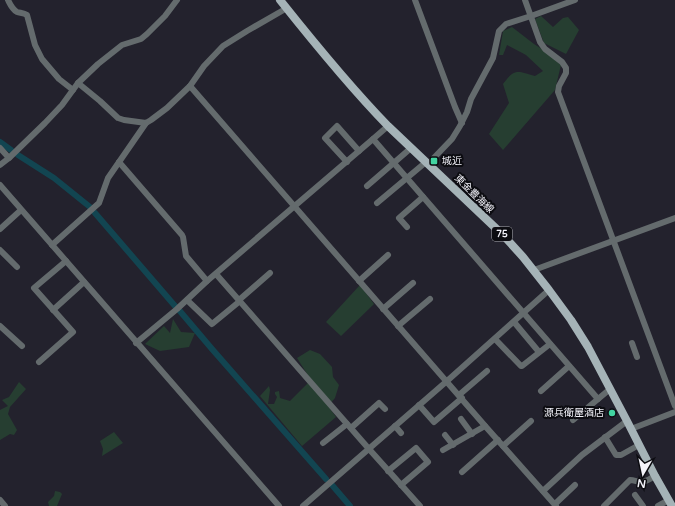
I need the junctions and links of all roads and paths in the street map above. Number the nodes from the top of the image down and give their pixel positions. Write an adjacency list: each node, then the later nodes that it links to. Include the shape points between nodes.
1 (8, 0): 11 (street, via 12,8 27,15 35,45 42,59 59,79)
2 (177, 0): 9 (street, via 147,34 141,39 122,45)
3 (280, 0): 7 (main road, 東金豊海線 / 75)
4 (415, 0): 13 (street)
5 (525, 0): 8 (street)
6 (575, 0): 8 (street)
7 (287, 8): 10 (street, via 223,46); 14 (main road, 東金豊海線 / 75, via 347,83)
8 (531, 16): 13 (street, via 506,24 499,31 493,58 471,99); 35 (street, via 540,42 566,68 558,92)
9 (78, 83): 11 (street); 12 (street, via 118,118)
10 (190, 86): 12 (street, via 167,108); 30 (street)
11 (73, 90): 19 (street, via 62,105)
12 (146, 123): 20 (street)
13 (462, 123): 23 (street, via 452,139)
14 (388, 126): 15 (street); 17 (main road, 東金豊海線 / 75)
15 (373, 139): 18 (street); 22 (street)
16 (0, 148): 19 (street)
17 (410, 148): 22 (street); 23 (main road, 東金豊海線 / 75)
18 (359, 151): 21 (street); 21 (street, via 337,126 325,138)
19 (9, 158): 24 (street)
20 (119, 162): 36 (street, via 108,178 98,203); 44 (street, via 182,235 186,256)
21 (346, 162): 30 (street)
22 (394, 162): 25 (street); 27 (street)
23 (427, 163): 25 (street); 41 (main road, 東金豊海線 / 75, via 504,236)
24 (0, 166)
25 (407, 178): 28 (street); 29 (street)
26 (0, 185): 31 (street)
27 (367, 186)
28 (423, 197): 33 (street, via 399,218); 54 (street)
29 (378, 203)
30 (294, 207): 43 (street); 45 (street)
31 (22, 210): 34 (street); 36 (street)
32 (675, 218): 35 (street)
33 (407, 227)
34 (0, 229)
35 (614, 241): 41 (street); 74 (street)
36 (52, 245): 39 (street)
37 (0, 250): 40 (street)
38 (388, 255): 45 (street)
39 (66, 261): 46 (street); 53 (street, via 34,288)
40 (17, 267)
41 (534, 270): 48 (main road, 東金豊海線 / 75)
42 (270, 273): 51 (street)
43 (216, 274): 44 (street); 51 (street)
44 (207, 281): 50 (street)
45 (359, 281): 52 (street)
46 (84, 282): 53 (street); 59 (street)
47 (413, 283): 52 (street)
48 (549, 290): 54 (street); 69 (main road, 東金豊海線 / 75, via 588,347)
49 (430, 299): 57 (street)
50 (187, 300): 51 (street, via 212,324); 59 (street)
51 (240, 300): 81 (street)
52 (383, 309): 57 (street)
53 (53, 310): 65 (street, via 73,332)
54 (524, 313): 55 (street); 61 (street)
55 (514, 322): 58 (street); 63 (street)
56 (0, 326): 62 (street)
57 (398, 326): 68 (street)
58 (495, 339): 63 (street, via 521,366); 68 (street)
59 (136, 343): 106 (street)
60 (632, 343): 64 (street)
61 (550, 344): 63 (street); 66 (street)
62 (22, 346)
63 (539, 352)
64 (637, 357)
65 (39, 362)
66 (569, 366): 70 (street); 72 (street)
67 (487, 371): 71 (street)
68 (447, 382): 71 (street); 73 (street)
69 (610, 389): 72 (street); 80 (main road, 東金豊海線 / 75)
70 (541, 391)
71 (460, 397): 73 (street, via 434,422); 83 (street)
72 (598, 399): 78 (street)
73 (419, 405): 82 (street)
74 (675, 406)
75 (385, 409): 81 (street, via 379,403)
76 (675, 412): 84 (street)
77 (461, 419): 87 (street)
78 (573, 420)
79 (531, 421): 89 (street)
80 (627, 421): 84 (main road, 東金豊海線 / 75); 88 (street)
81 (349, 426): 90 (street); 93 (street)
82 (395, 426): 85 (street); 93 (street)
83 (485, 426): 87 (street); 89 (street)
84 (631, 429): 92 (main road, 東金豊海線 / 75)
85 (401, 433)
86 (445, 434): 91 (street)
87 (472, 434): 91 (street)
88 (605, 437): 92 (street, via 616,455); 100 (street, via 582,455)
89 (501, 443): 96 (street); 100 (street)
90 (323, 444)
91 (453, 445): 94 (street)
92 (639, 445): 97 (main road, 東金豊海線 / 75)
93 (369, 449): 95 (street); 107 (street)
94 (443, 450)
95 (388, 471): 98 (street); 98 (street, via 416,448 428,462)
96 (462, 472)
97 (655, 476): 103 (main road, 東金豊海線 / 75); 109 (street, via 642,482 630,480)
98 (401, 485): 108 (street)
99 (575, 485): 104 (street)
100 (544, 492): 104 (street)
101 (635, 495): 110 (street)
102 (0, 500): 105 (street)
103 (670, 503): 111 (street)
104 (555, 505)
105 (5, 506)
106 (279, 506)
107 (303, 506)
108 (420, 506)
109 (604, 506)
110 (643, 506)
111 (658, 506)

